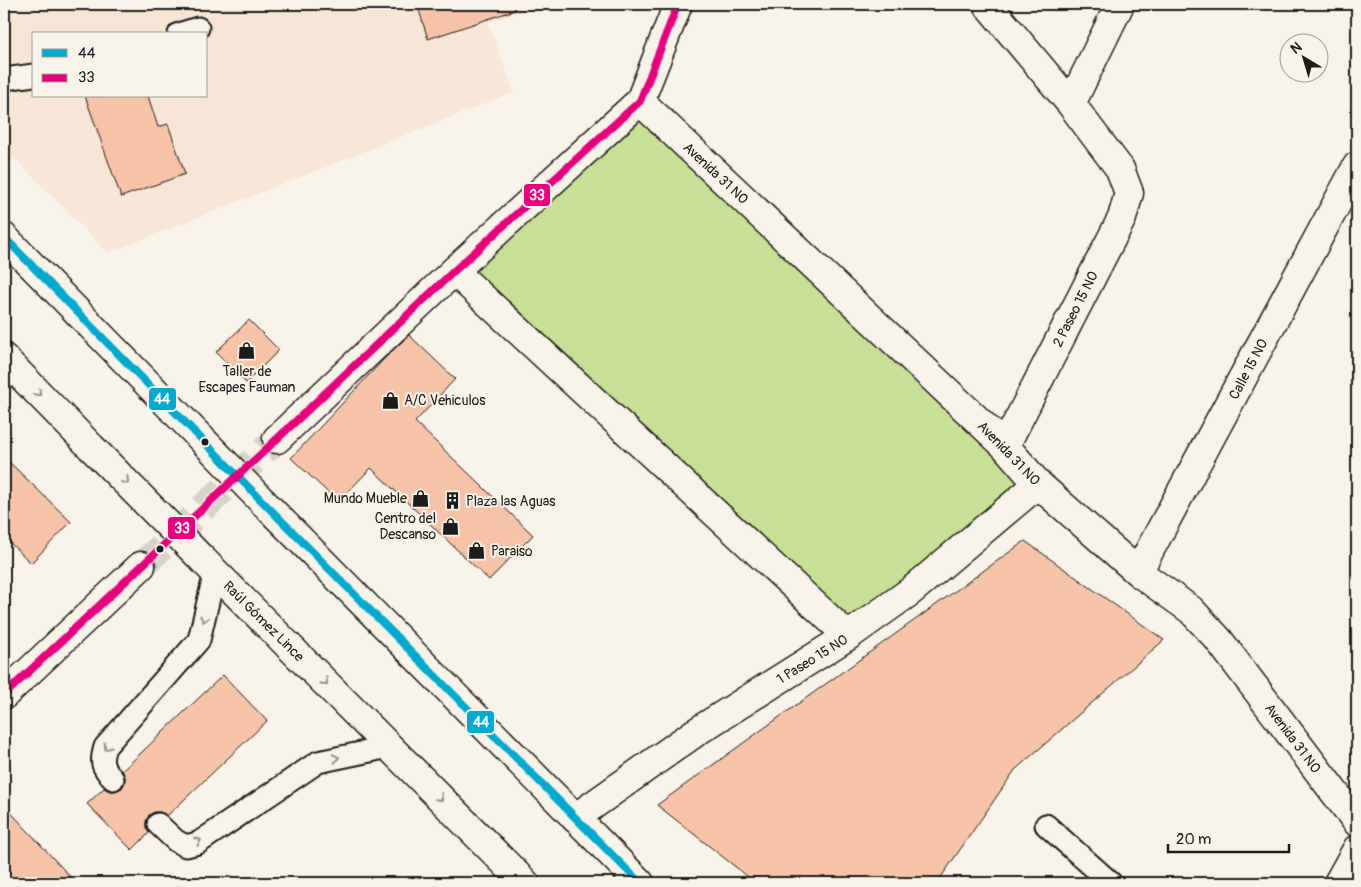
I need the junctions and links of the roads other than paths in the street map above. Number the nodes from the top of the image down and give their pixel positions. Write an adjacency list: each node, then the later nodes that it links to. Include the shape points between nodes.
1 (678, 4): 6 (street)
2 (987, 4): 7 (street, 2 Paseo 15 NO)
3 (1120, 4): 7 (street)
4 (32, 75): 5 (lane)
5 (4, 79)
6 (640, 101): 10 (street); 13 (street, Avenida 31 NO)
7 (1071, 104): 13 (street, 2 Paseo 15 NO, via 1120,169 1129,193 1122,218)
8 (1357, 166): 17 (street, Calle 15 NO)
9 (4, 237): 22 (street, bridge)
10 (454, 271): 12 (street); 18 (street)
11 (4, 358): 16 (street, Raúl Gómez Lince, one-way to 16, bridge)
12 (277, 439)
13 (1006, 446): 14 (street, Avenida 31 NO)
14 (1038, 484): 17 (street, Avenida 31 NO); 18 (street, 1 Paseo 15 NO, via 910,591)
15 (141, 566): 19 (street)
16 (210, 566): 20 (street, Raúl Gómez Lince, one-way to 20); 21 (lane, one-way to 21, via 199,640 105,747 101,759 104,770)
17 (1138, 572): 23 (street, Avenida 31 NO, via 1190,610 1218,639)
18 (848, 636): 22 (street, 1 Paseo 15 NO, via 696,732)
19 (4, 695)
20 (389, 747): 24 (lane, one-way to 20, via 176,842 186,846 198,843 318,762); 27 (street, Raúl Gómez Lince, one-way to 27)
21 (113, 779)
22 (575, 818): 28 (street)
23 (1357, 822)
24 (158, 824)
25 (1046, 825): 29 (lane)
26 (1357, 849): 30 (street)
27 (525, 883)
28 (640, 883)
29 (1111, 883)
30 (1338, 883)

